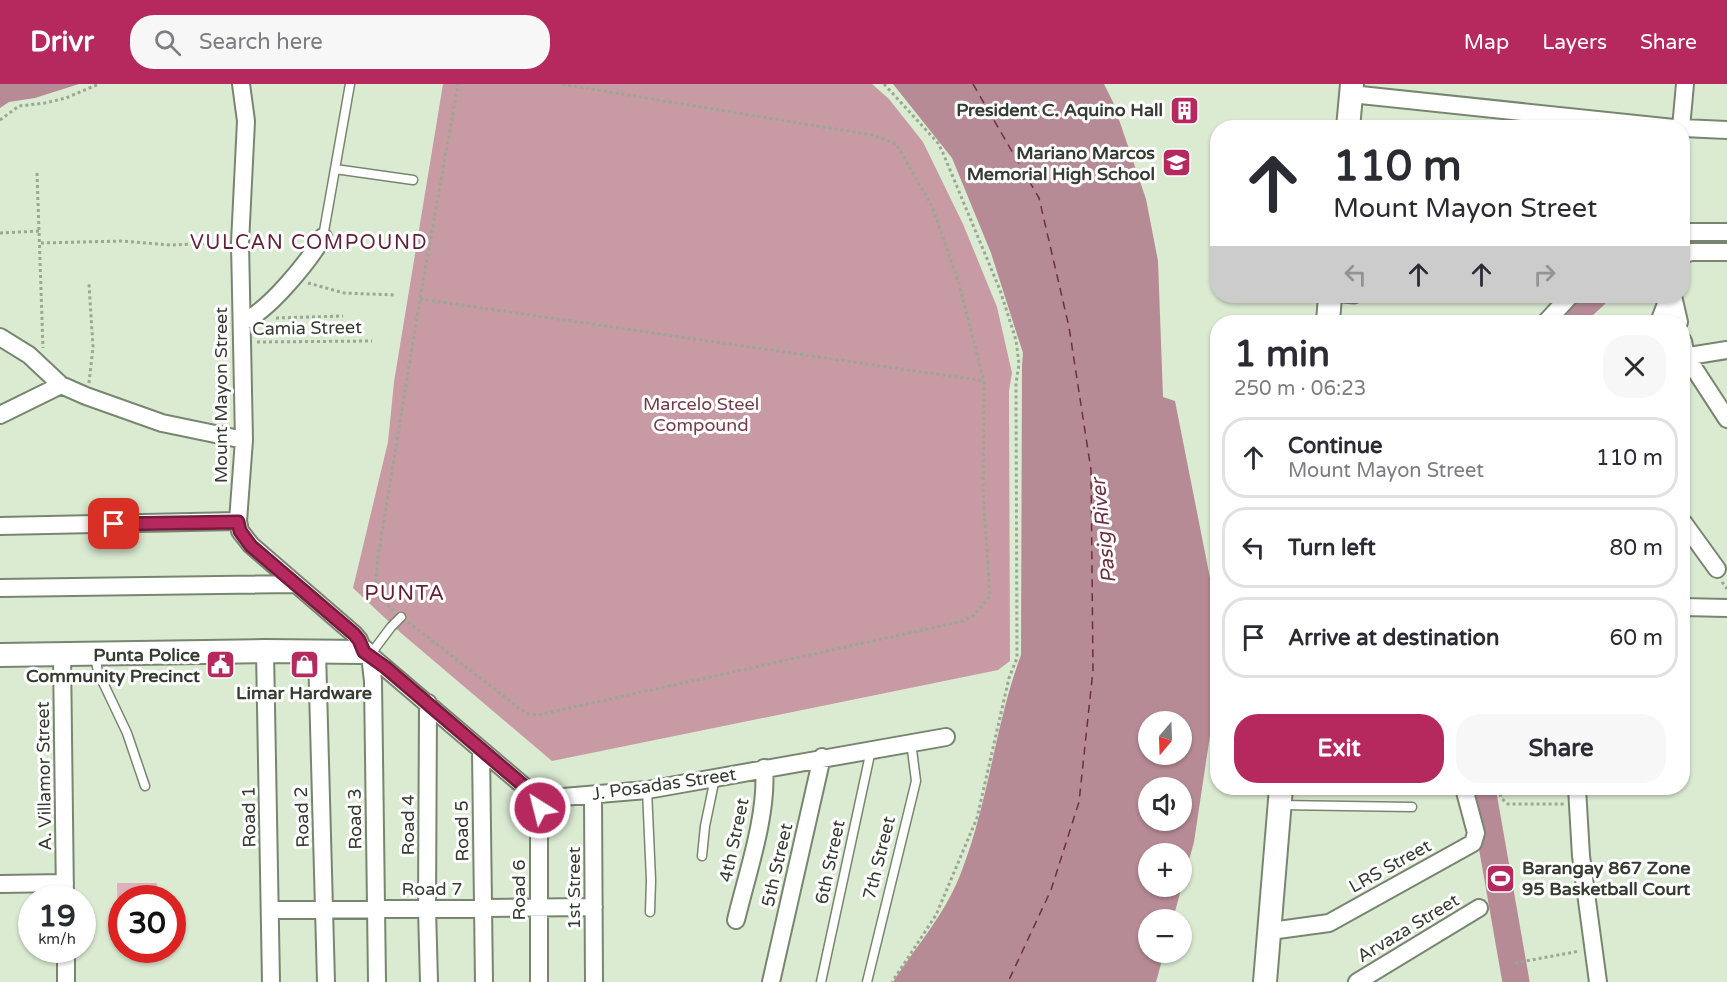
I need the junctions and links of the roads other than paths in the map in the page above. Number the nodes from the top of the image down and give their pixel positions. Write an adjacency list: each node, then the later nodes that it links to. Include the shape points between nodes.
1 (241, 84): 19 (street, Mount Mayon Street, via 246,121 240,243)
2 (350, 84): 10 (lane)
3 (1685, 84): 7 (street)
4 (1352, 89): 5 (street); 6 (street)
5 (1348, 120)
6 (1608, 120)
7 (1683, 120)
8 (1690, 128): 9 (street)
9 (1727, 130)
10 (335, 170): 11 (lane); 14 (lane)
11 (413, 180)
12 (1690, 232): 13 (street)
13 (1727, 232)
14 (323, 237): 19 (street, via 292,278)
15 (1690, 252): 16 (street)
16 (1727, 252)
17 (1564, 303): 18 (street)
18 (1552, 315)
19 (249, 318): 27 (street, Mount Mayon Street, via 243,343)
20 (0, 337): 24 (street, via 18,346)
21 (1727, 350): 22 (street)
22 (1690, 351)
23 (1690, 360): 26 (street)
24 (61, 385): 25 (street); 27 (street, via 162,423)
25 (0, 415)
26 (1727, 419)
27 (248, 441): 28 (street, Mount Mayon Street)
28 (238, 522): 29 (street); 32 (street, via 244,538)
29 (0, 526)
30 (1690, 531): 31 (street)
31 (1718, 569)
32 (296, 584): 33 (street); 40 (street, via 354,634)
33 (0, 588)
34 (1690, 607): 35 (street)
35 (1727, 608)
36 (401, 617): 40 (lane)
37 (265, 651): 38 (street); 39 (street); 70 (street, Road 1)
38 (317, 651): 40 (street); 67 (street, Road 2)
39 (95, 653): 41 (street); 51 (lane, via 98,672 127,734)
40 (367, 653): 43 (street); 68 (street, Road 3, via 373,681)
41 (62, 654): 42 (street); 61 (street, A. Villamor Street)
42 (0, 655)
43 (428, 703): 47 (street); 69 (street, Road 4)
44 (946, 737): 45 (street, J. Posadas Street)
45 (911, 742): 46 (street, J. Posadas Street); 85 (lane, 7th Street, via 916,781)
46 (871, 749): 48 (street, J. Posadas Street); 84 (lane, 6th Street)
47 (481, 751): 57 (street); 64 (street, Road 5)
48 (822, 757): 49 (street, J. Posadas Street); 83 (street, 5th Street)
49 (764, 768): 50 (street, J. Posadas Street); 72 (street, 4th Street, via 761,818)
50 (715, 778): 52 (street, J. Posadas Street); 59 (lane)
51 (145, 786)
52 (647, 790): 53 (street, J. Posadas Street); 71 (lane)
53 (593, 795): 57 (street, J. Posadas Street); 63 (street, 1st Street)
54 (1466, 795): 73 (street, LRS Street, via 1476,833 1473,843 1329,923)
55 (1280, 796): 58 (lane); 73 (street)
56 (1578, 796): 88 (street, via 1581,856)
57 (539, 799): 65 (street, Road 6)
58 (1412, 807)
59 (702, 856)
60 (0, 884): 62 (street)
61 (65, 885)
62 (18, 886)
63 (594, 907): 65 (street, Road 7); 82 (street, 1st Street)
64 (483, 908): 65 (street, Road 7); 69 (street, Road 7); 80 (street, Road 5)
65 (539, 908): 81 (street, Road 6)
66 (1479, 908): 87 (street, Arvaza Street)
67 (324, 909): 68 (street, Road 7); 70 (street, Road 7); 77 (street, Road 2)
68 (376, 909): 69 (street, Road 7); 78 (street, Road 3)
69 (427, 909): 79 (street, Road 4)
70 (270, 910): 76 (street, Road 1)
71 (650, 912)
72 (736, 920)
73 (1270, 930): 86 (street)
74 (66, 963): 75 (street)
75 (66, 982)
76 (271, 982)
77 (326, 982)
78 (377, 982)
79 (429, 982)
80 (484, 982)
81 (539, 982)
82 (594, 982)
83 (771, 982)
84 (821, 982)
85 (867, 982)
86 (1265, 982)
87 (1357, 982)
88 (1598, 982)

